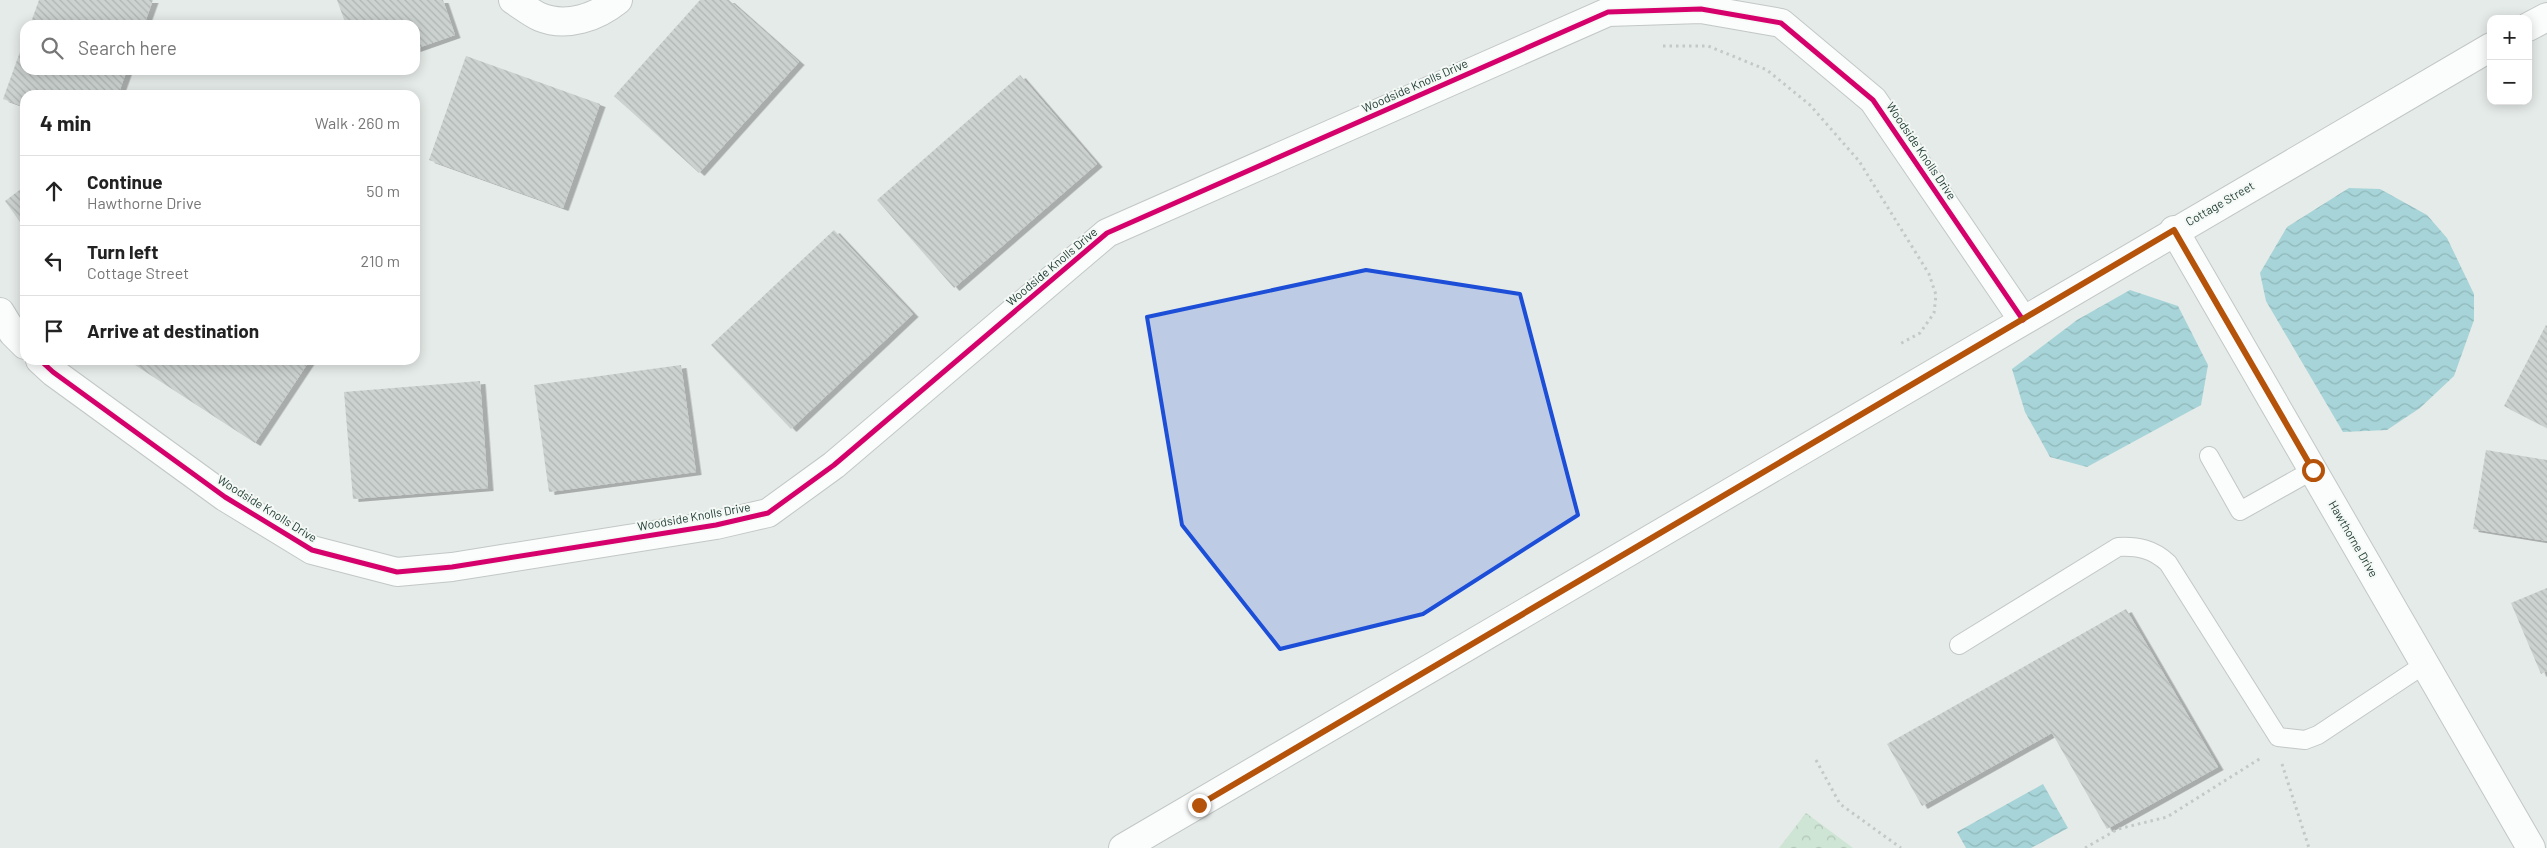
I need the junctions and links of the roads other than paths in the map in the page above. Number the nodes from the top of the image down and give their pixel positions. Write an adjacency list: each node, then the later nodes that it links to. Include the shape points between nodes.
1 (513, 0): 2 (street, via 540,17 566,22 584,19)
2 (618, 0)
3 (2547, 17): 4 (street)
4 (2532, 25)
5 (2487, 49): 6 (street, Cottage Street)
6 (2174, 230): 8 (street, Cottage Street); 12 (street, Hawthorne Drive)
7 (0, 312): 9 (street)
8 (2023, 320): 10 (street, Woodside Knolls Drive, via 1873,100 1781,22 1701,8 1608,12 1107,233 834,465 768,513 716,526 452,567 397,572 312,550 225,497); 15 (street, Cottage Street)
9 (20, 340)
10 (45, 365)
11 (2209, 456): 12 (lane, via 2240,511)
12 (2313, 470): 14 (street, Hawthorne Drive)
13 (1959, 645): 14 (lane, via 2118,547 2131,546 2145,548 2168,563 2278,737 2305,740 2318,735)
14 (2425, 664): 16 (street, Hawthorne Drive)
15 (1123, 848)
16 (2531, 848)

